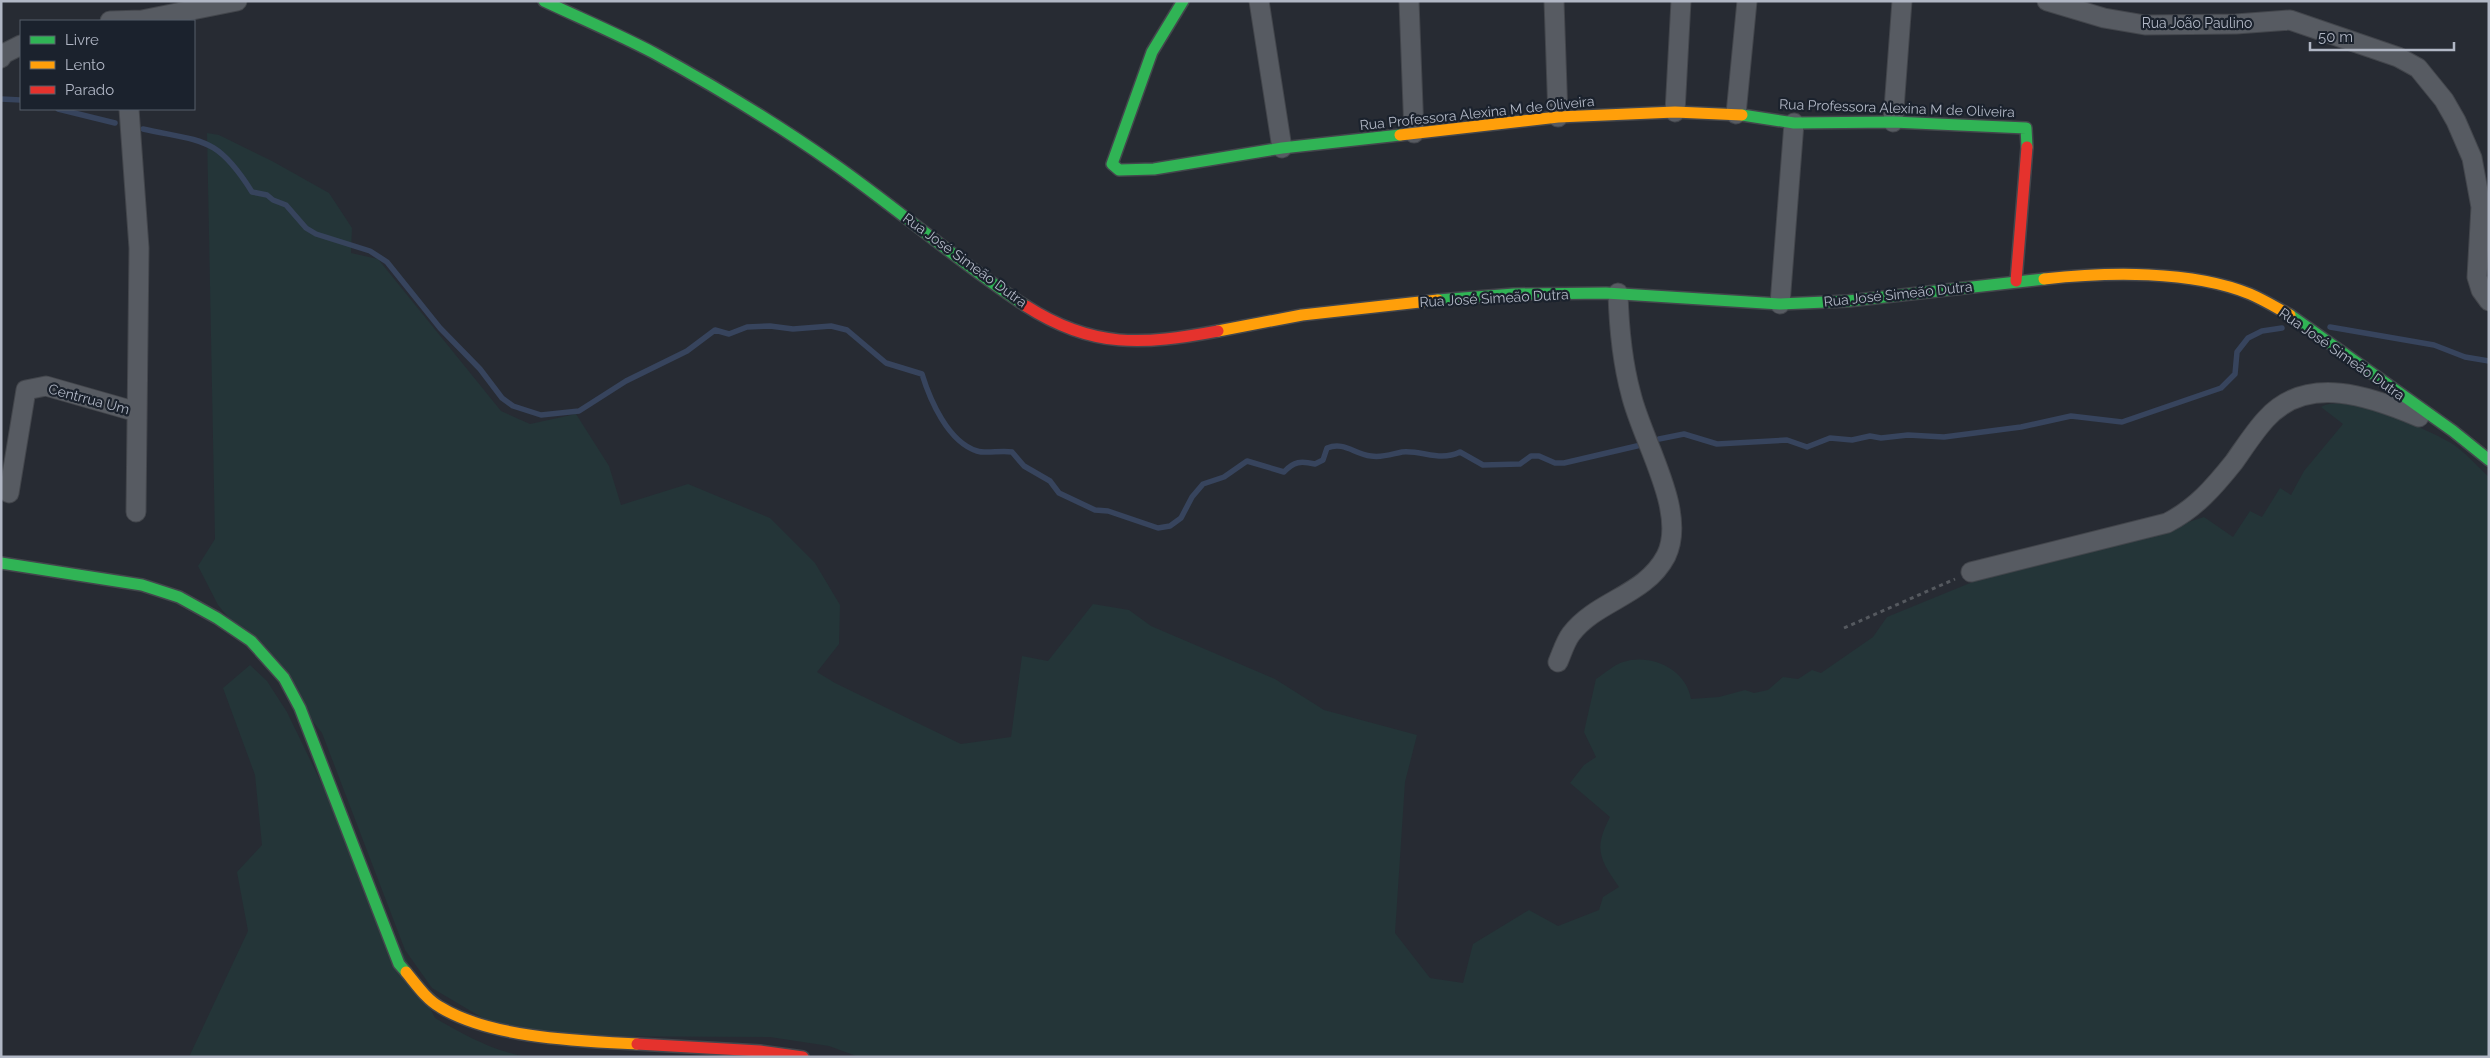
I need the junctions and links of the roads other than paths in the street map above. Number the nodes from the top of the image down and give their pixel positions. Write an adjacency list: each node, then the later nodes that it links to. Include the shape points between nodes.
1 (237, 1): 12 (street)
2 (544, 1): 25 (main road, Rua José Simeão Dutra, via 652,52 726,94 913,221 1000,289 1040,315 1074,331 1107,339 1166,341 1268,320 1395,304 1514,294)
3 (1183, 1): 22 (main road, Rua Professora Alexina M de Oliveira, via 1152,52 1112,164 1119,170 1154,169)
4 (1259, 1): 22 (street)
5 (1409, 1): 21 (street)
6 (1554, 1): 18 (street)
7 (1681, 1): 16 (street)
8 (1747, 1): 17 (street)
9 (1902, 1): 19 (street)
10 (2047, 1): 11 (street, Rua João Paulino)
11 (2104, 10): 23 (street, Rua João Paulino, via 2145,25 2290,20 2418,68 2456,121 2472,158)
12 (142, 20)
13 (20, 46): 14 (street)
14 (1, 58)
15 (129, 110): 28 (street, via 139,248)
16 (1675, 112): 17 (main road, Rua Professora Alexina M de Oliveira); 18 (main road, Rua Professora Alexina M de Oliveira)
17 (1736, 114): 20 (main road, Rua Professora Alexina M de Oliveira)
18 (1558, 116): 21 (main road, Rua Professora Alexina M de Oliveira)
19 (1893, 122): 20 (main road, Rua Professora Alexina M de Oliveira); 24 (main road, Rua Professora Alexina M de Oliveira, via 2026,128 2028,141)
20 (1794, 123): 27 (street)
21 (1414, 133): 22 (main road, Rua Professora Alexina M de Oliveira)
22 (1282, 148)
23 (2485, 207): 26 (street, via 2477,277)
24 (2016, 281): 27 (main road, Rua José Simeão Dutra, via 1848,301); 29 (main road, Rua José Simeão Dutra, via 2086,274 2145,274 2219,284 2250,294 2290,315)
25 (1618, 293): 27 (main road, Rua José Simeão Dutra); 35 (street, via 1619,335 1631,396 1668,499 1673,521 1672,539 1656,572 1640,587 1583,622 1570,635)
26 (2489, 301)
27 (1780, 304)
28 (137, 412): 31 (street, Centrrua Um, via 46,386 26,390); 32 (street)
29 (2453, 430): 30 (main road, Rua José Simeão Dutra); 34 (street, via 2386,403 2348,395 2304,394 2267,418 2214,488 2185,514 2167,523)
30 (2489, 460)
31 (9, 493)
32 (136, 512)
33 (1, 563): 36 (main road, via 142,585 179,597 251,641 284,678 300,708 399,964 416,986 441,1008 502,1036 550,1044 747,1050)
34 (1971, 572)
35 (1558, 662)
36 (803, 1057)

